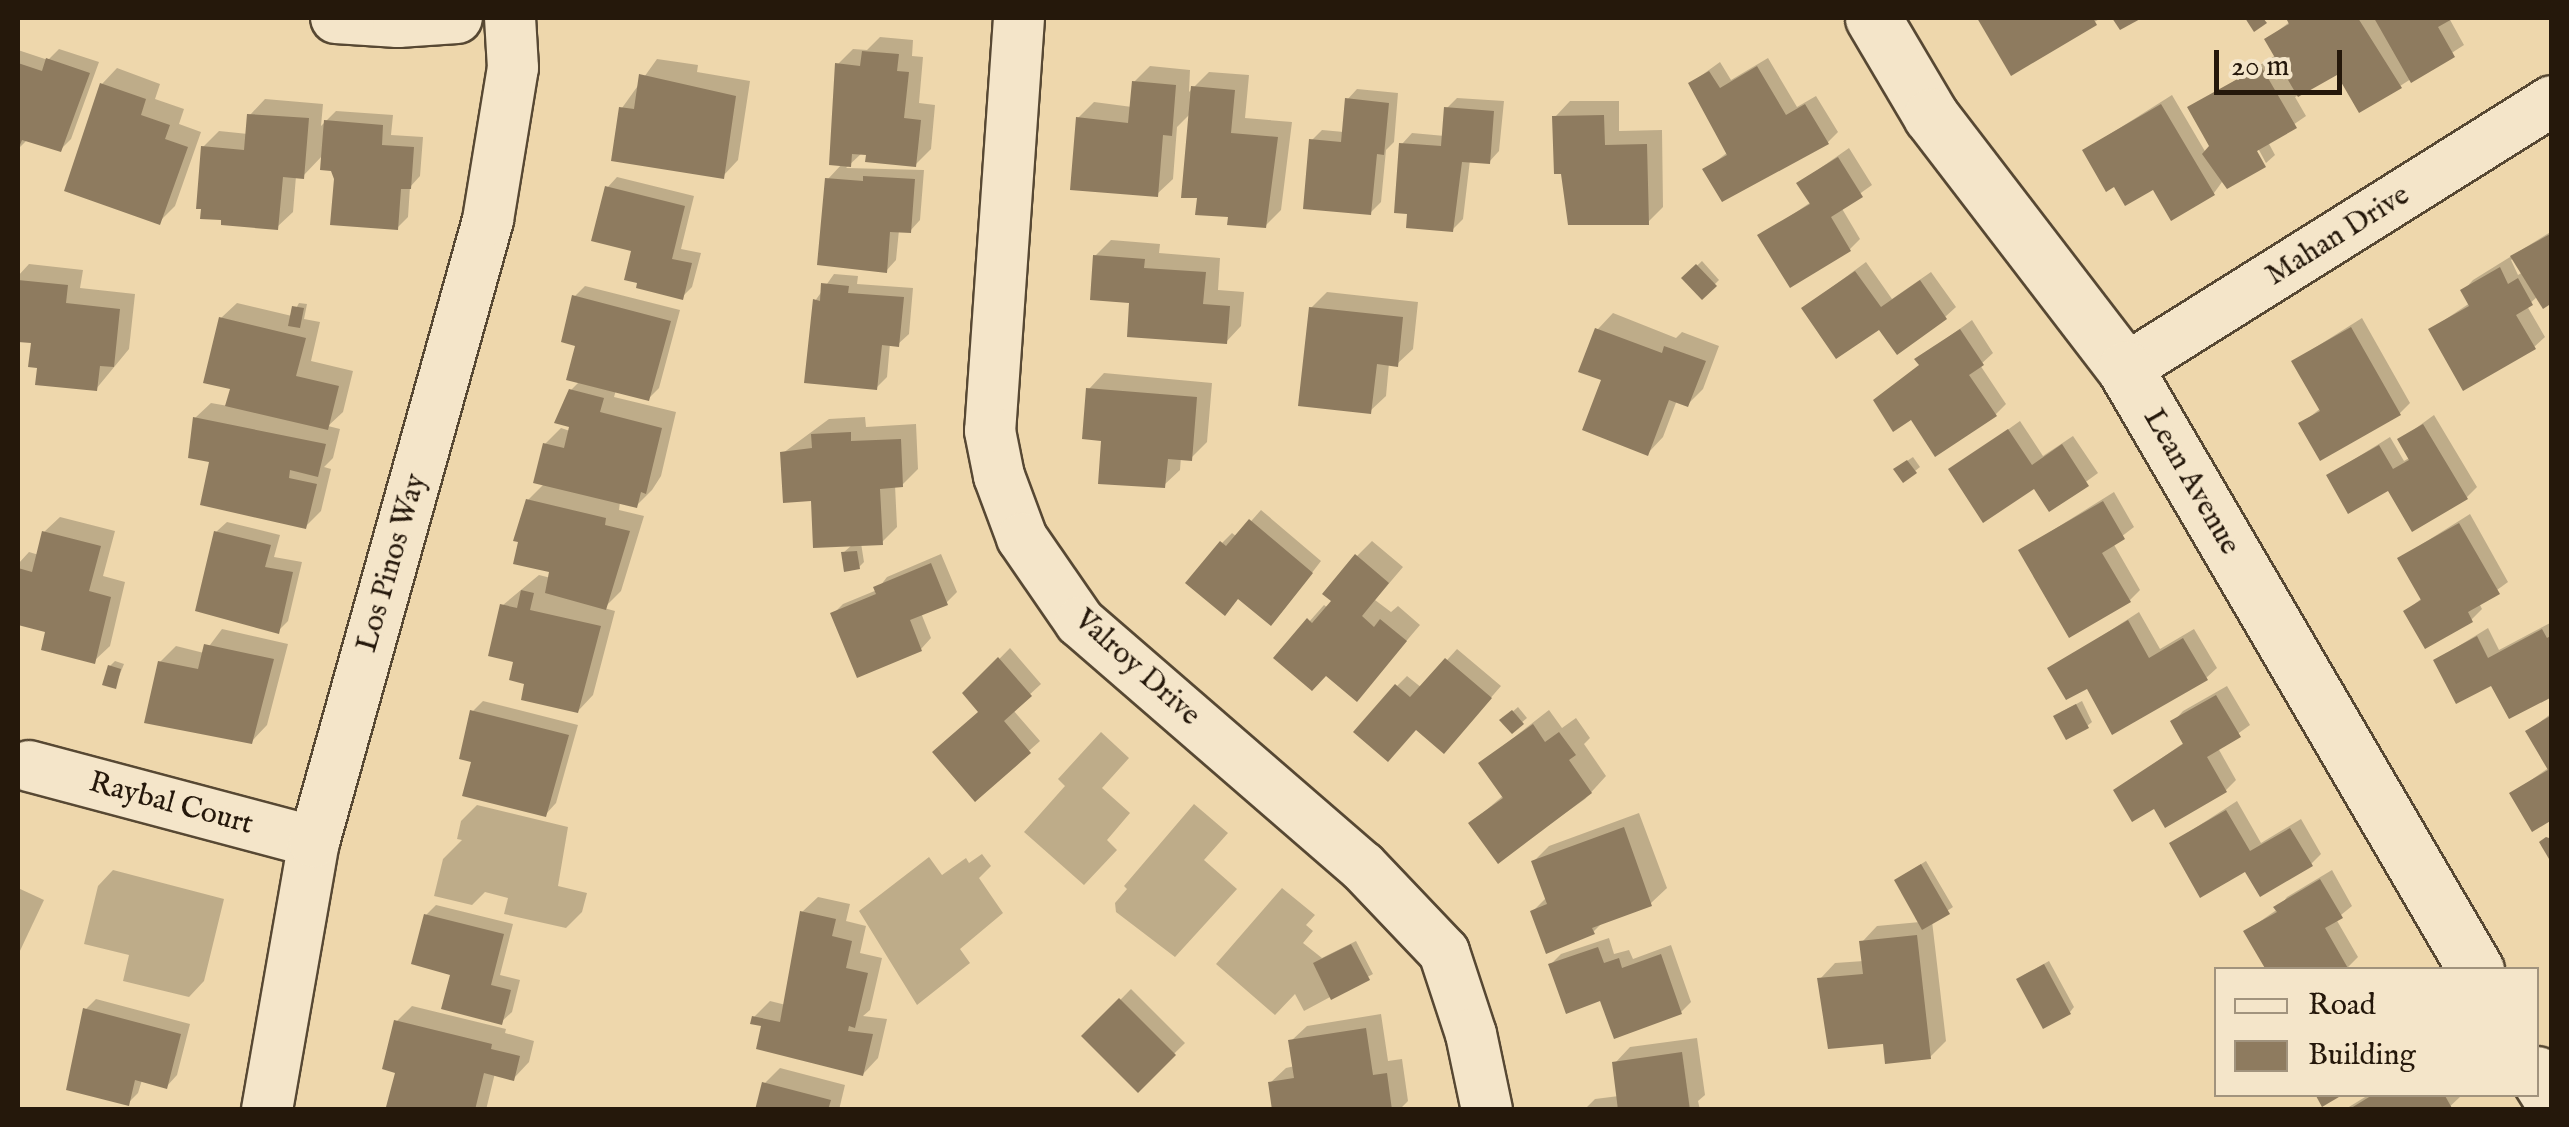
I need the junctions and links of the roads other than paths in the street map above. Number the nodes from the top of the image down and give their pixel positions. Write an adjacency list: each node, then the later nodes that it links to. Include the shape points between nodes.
1 (336, 18): 2 (street)
2 (458, 18)
3 (510, 18): 9 (street, Los Pinos Way, via 513,68 488,220)
4 (1019, 18): 12 (street, Valroy Drive, via 990,431 1022,538 1080,622 1362,866 1444,952)
5 (1873, 18): 7 (street, Lean Avenue, via 1931,116)
6 (2552, 101): 7 (street, Mahan Drive)
7 (2125, 370): 10 (street, Lean Avenue)
8 (29, 766): 9 (street, Raybal Court)
9 (314, 842): 11 (street, Los Pinos Way)
10 (2474, 967)
11 (266, 1110)
12 (1487, 1110)

